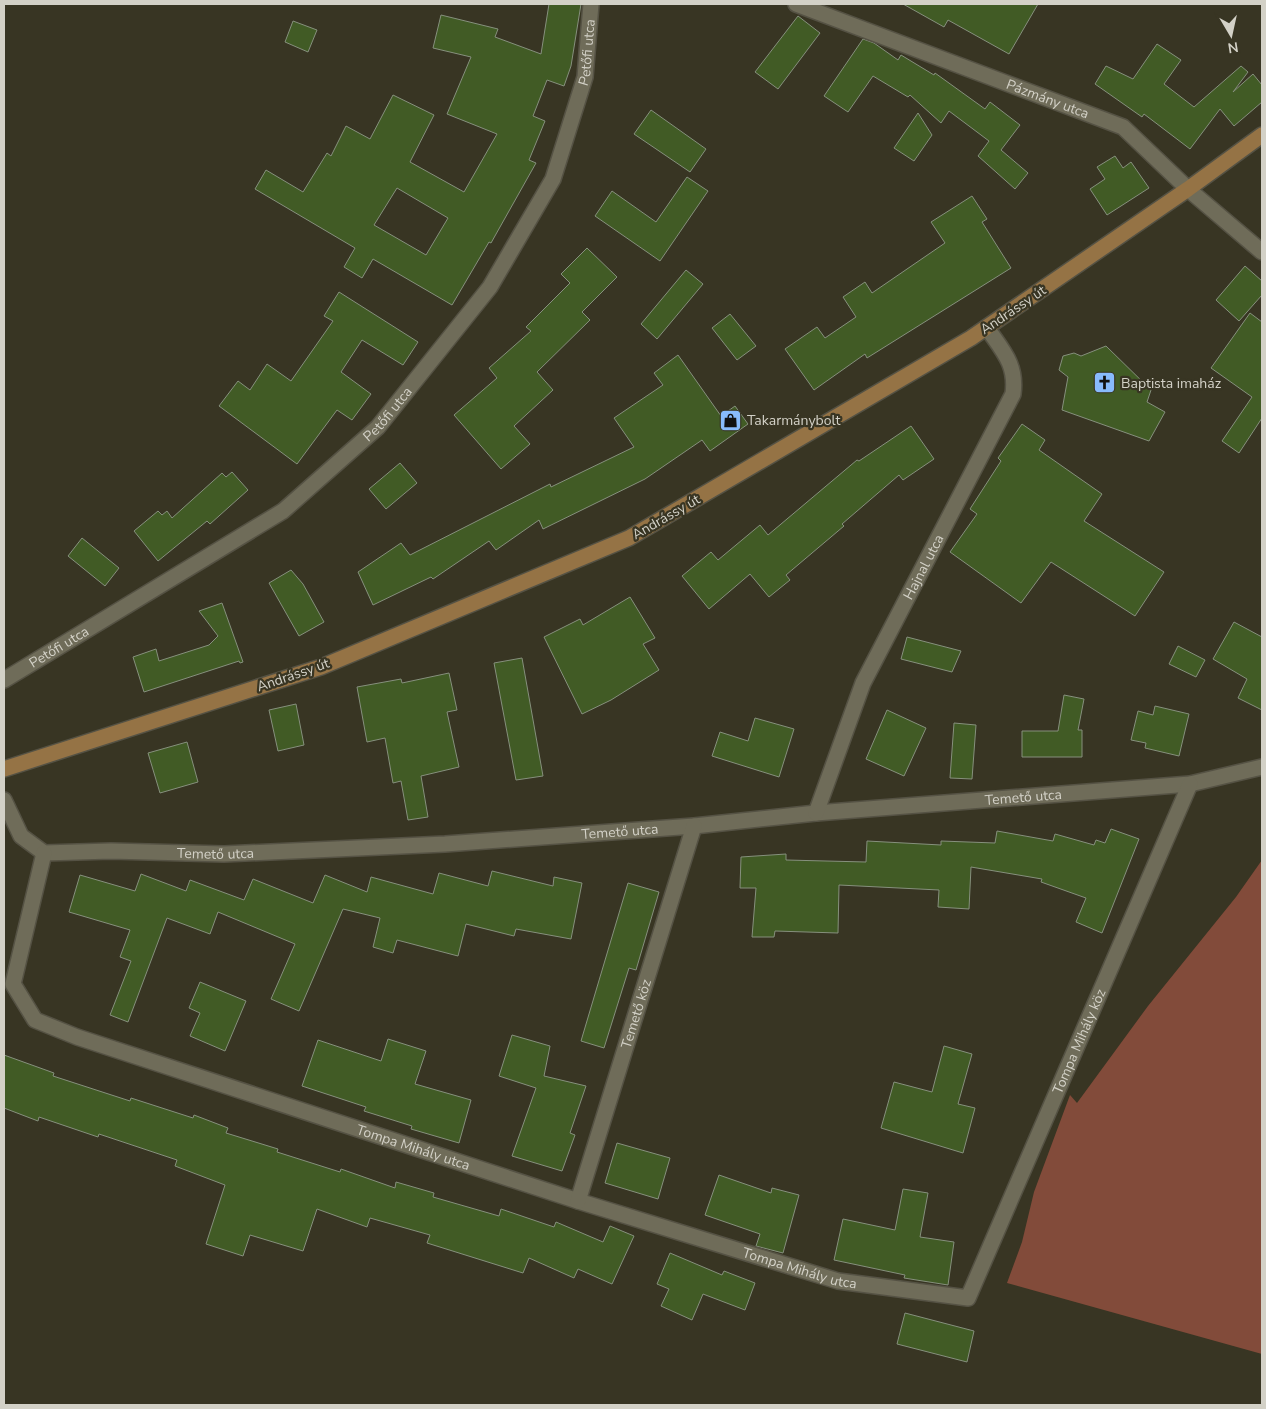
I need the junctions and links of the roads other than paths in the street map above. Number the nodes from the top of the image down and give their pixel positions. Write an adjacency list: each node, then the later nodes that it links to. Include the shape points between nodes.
1 (591, 4): 7 (street, Petőfi utca, via 585,77 553,179 490,287 378,427 283,511)
2 (796, 4): 4 (street, Pázmány utca, via 1123,127)
3 (1262, 135): 4 (main road, Andrássy út)
4 (1188, 190): 5 (street, Pázmány utca); 6 (main road, Andrássy út)
5 (1262, 252)
6 (987, 328): 9 (main road, Andrássy út, via 629,538 320,667); 12 (street, Hajnal utca, via 1008,359 1015,378 1013,394 863,683)
7 (4, 680)
8 (1262, 767): 10 (street, Temető utca)
9 (4, 769)
10 (1190, 784): 12 (street, Temető utca); 16 (street, Tompa Mihály köz)
11 (4, 800): 14 (street, via 21,836)
12 (816, 813): 13 (street, Temető utca)
13 (694, 826): 14 (street, Temető utca, via 445,844 234,854); 15 (street, Temető köz)
14 (44, 853): 15 (street, Tompa Mihály utca, via 13,984 35,1020 77,1037)
15 (578, 1200): 16 (street, Tompa Mihály utca, via 838,1281)
16 (968, 1298)

